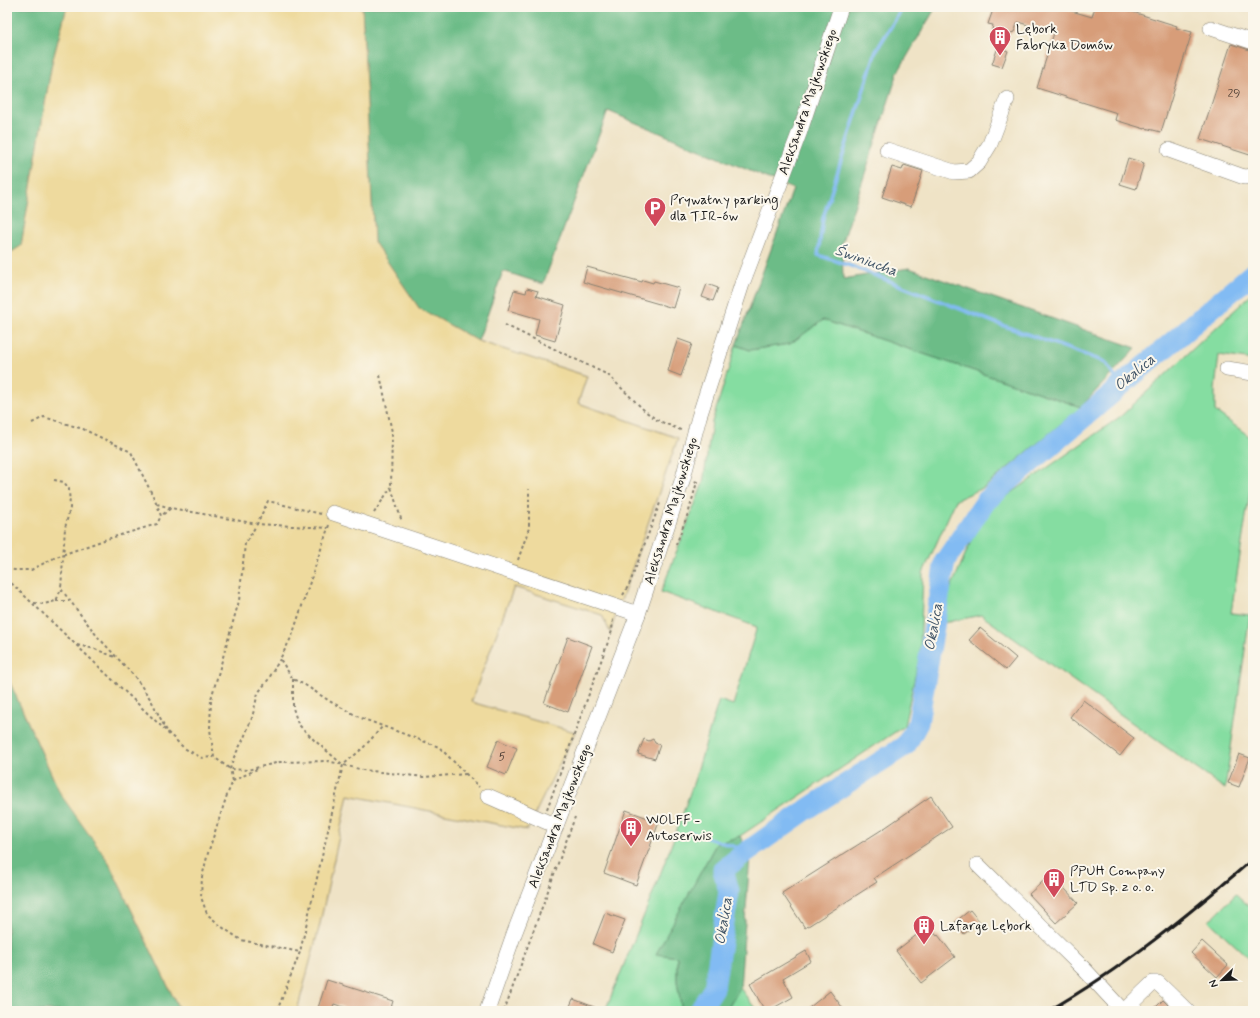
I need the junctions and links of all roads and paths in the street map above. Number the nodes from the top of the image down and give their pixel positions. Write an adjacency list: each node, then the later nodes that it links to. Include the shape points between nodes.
1 (840, 7): 13 (street, Aleksandra Majkowskiego, via 800,131 742,284)
2 (1211, 28): 3 (street)
3 (1253, 42)
4 (1007, 99): 5 (street, via 990,144 979,162 969,171 954,172)
5 (887, 150)
6 (1169, 150): 7 (street, via 1244,176)
7 (1253, 176)
8 (505, 326): 13 (path, via 608,375 657,420)
9 (1227, 369): 10 (street)
10 (1253, 372)
11 (380, 374): 15 (path, via 392,432)
12 (32, 423): 17 (path, via 44,417 83,429 131,452)
13 (694, 435): 33 (street, Aleksandra Majkowskiego, via 681,485)
14 (54, 480): 25 (path, via 64,482 69,489 70,508)
15 (391, 487): 22 (path); 24 (path)
16 (529, 489): 27 (path, via 529,528)
17 (157, 504): 18 (path); 20 (path)
18 (171, 508): 20 (path); 21 (path)
19 (333, 515): 21 (path, via 268,501); 22 (street); 23 (path)
20 (161, 516): 25 (path, via 157,524)
21 (256, 524): 23 (path); 40 (path, via 245,544 239,601 211,699 210,729)
22 (367, 524): 24 (street)
23 (328, 528): 36 (path, via 292,636)
24 (406, 537): 27 (street)
25 (63, 554): 26 (path, via 31,570); 29 (path)
26 (7, 568)
27 (514, 572): 33 (street)
28 (7, 579): 32 (path)
29 (60, 589): 30 (path); 31 (path)
30 (56, 601): 31 (path); 32 (path)
31 (69, 601): 35 (path)
32 (33, 603): 34 (path)
33 (638, 614): 47 (street, Aleksandra Majkowskiego)
34 (76, 645): 35 (path); 39 (path)
35 (116, 657): 39 (path, via 136,677)
36 (280, 659): 37 (path); 43 (path, via 258,692 252,718)
37 (293, 679): 38 (path, via 361,718); 41 (path, via 292,708 298,724)
38 (383, 726): 41 (path); 44 (path, via 439,747)
39 (169, 734): 40 (path, via 196,755 202,758)
40 (214, 757): 43 (path)
41 (343, 765): 42 (path, via 328,761 280,762); 44 (path, via 363,770 424,777); 49 (path)
42 (261, 766): 43 (path, via 247,770); 45 (path)
43 (230, 769): 45 (path)
44 (466, 774): 46 (path)
45 (233, 781): 49 (path, via 217,824 202,877 201,897 206,914 241,940)
46 (488, 796): 47 (street)
47 (556, 826): 52 (street, Aleksandra Majkowskiego)
48 (978, 865): 50 (street, via 1084,969)
49 (300, 952): 51 (path)
50 (1119, 1010): 53 (street, via 1153,983 1158,983)
51 (278, 1011)
52 (487, 1011)
53 (1187, 1011)

